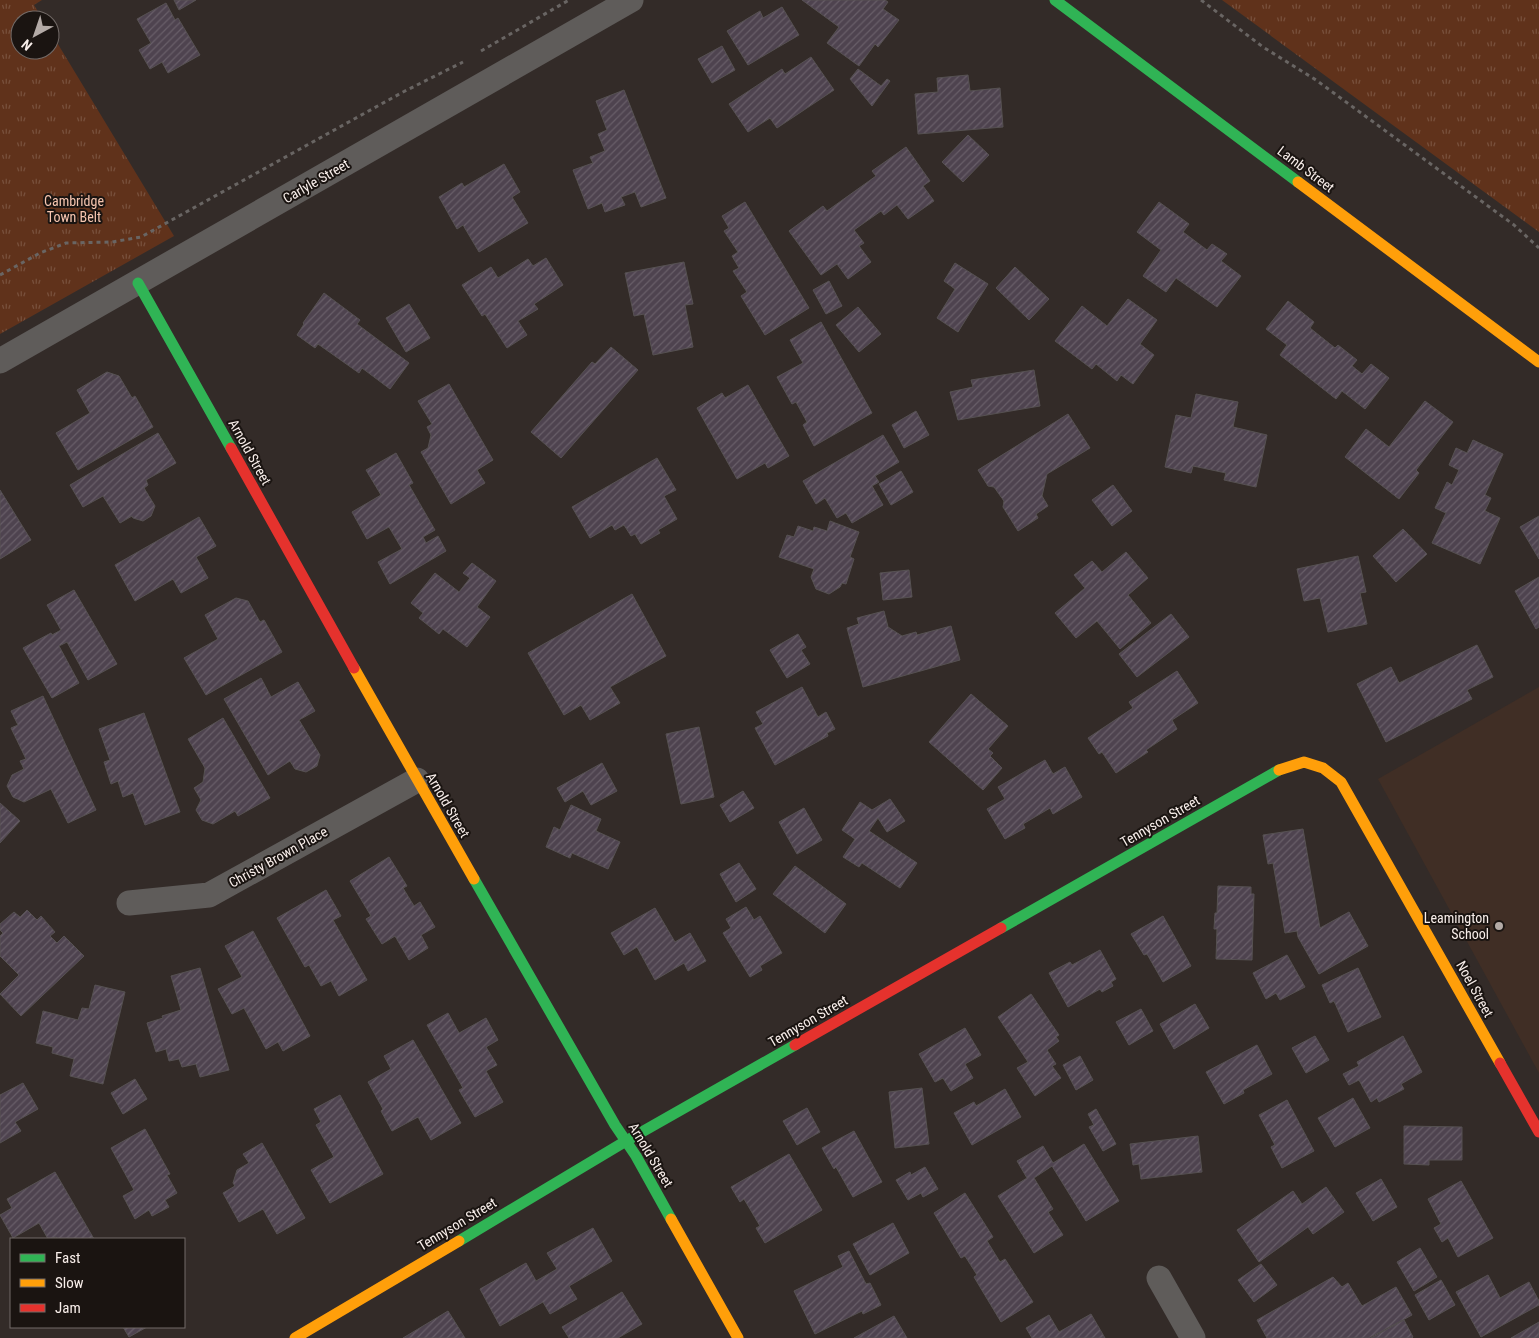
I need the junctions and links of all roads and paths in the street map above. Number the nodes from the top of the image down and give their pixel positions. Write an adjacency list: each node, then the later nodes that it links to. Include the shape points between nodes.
1 (570, 0): 5 (path)
2 (631, 0): 9 (street, Carlyle Street)
3 (1055, 0): 11 (street, Lamb Street)
4 (1201, 0): 7 (path, via 1514,225)
5 (478, 53)
6 (470, 58): 8 (path, via 141,236 112,242 66,243)
7 (1539, 248)
8 (0, 275)
9 (138, 283): 10 (street, Carlyle Street); 12 (street, Arnold Street)
10 (0, 361)
11 (1539, 362)
12 (417, 780): 14 (street, Christy Brown Place, via 210,895); 16 (street, Arnold Street)
13 (1341, 782): 15 (street, Noel Street); 16 (street, Tennyson Street, via 1323,768 1304,762 1279,770)
14 (129, 903)
15 (1539, 1132)
16 (626, 1141): 18 (street, Tennyson Street); 19 (street, Arnold Street)
17 (1159, 1278): 20 (street)
18 (295, 1338)
19 (738, 1338)
20 (1193, 1338)

